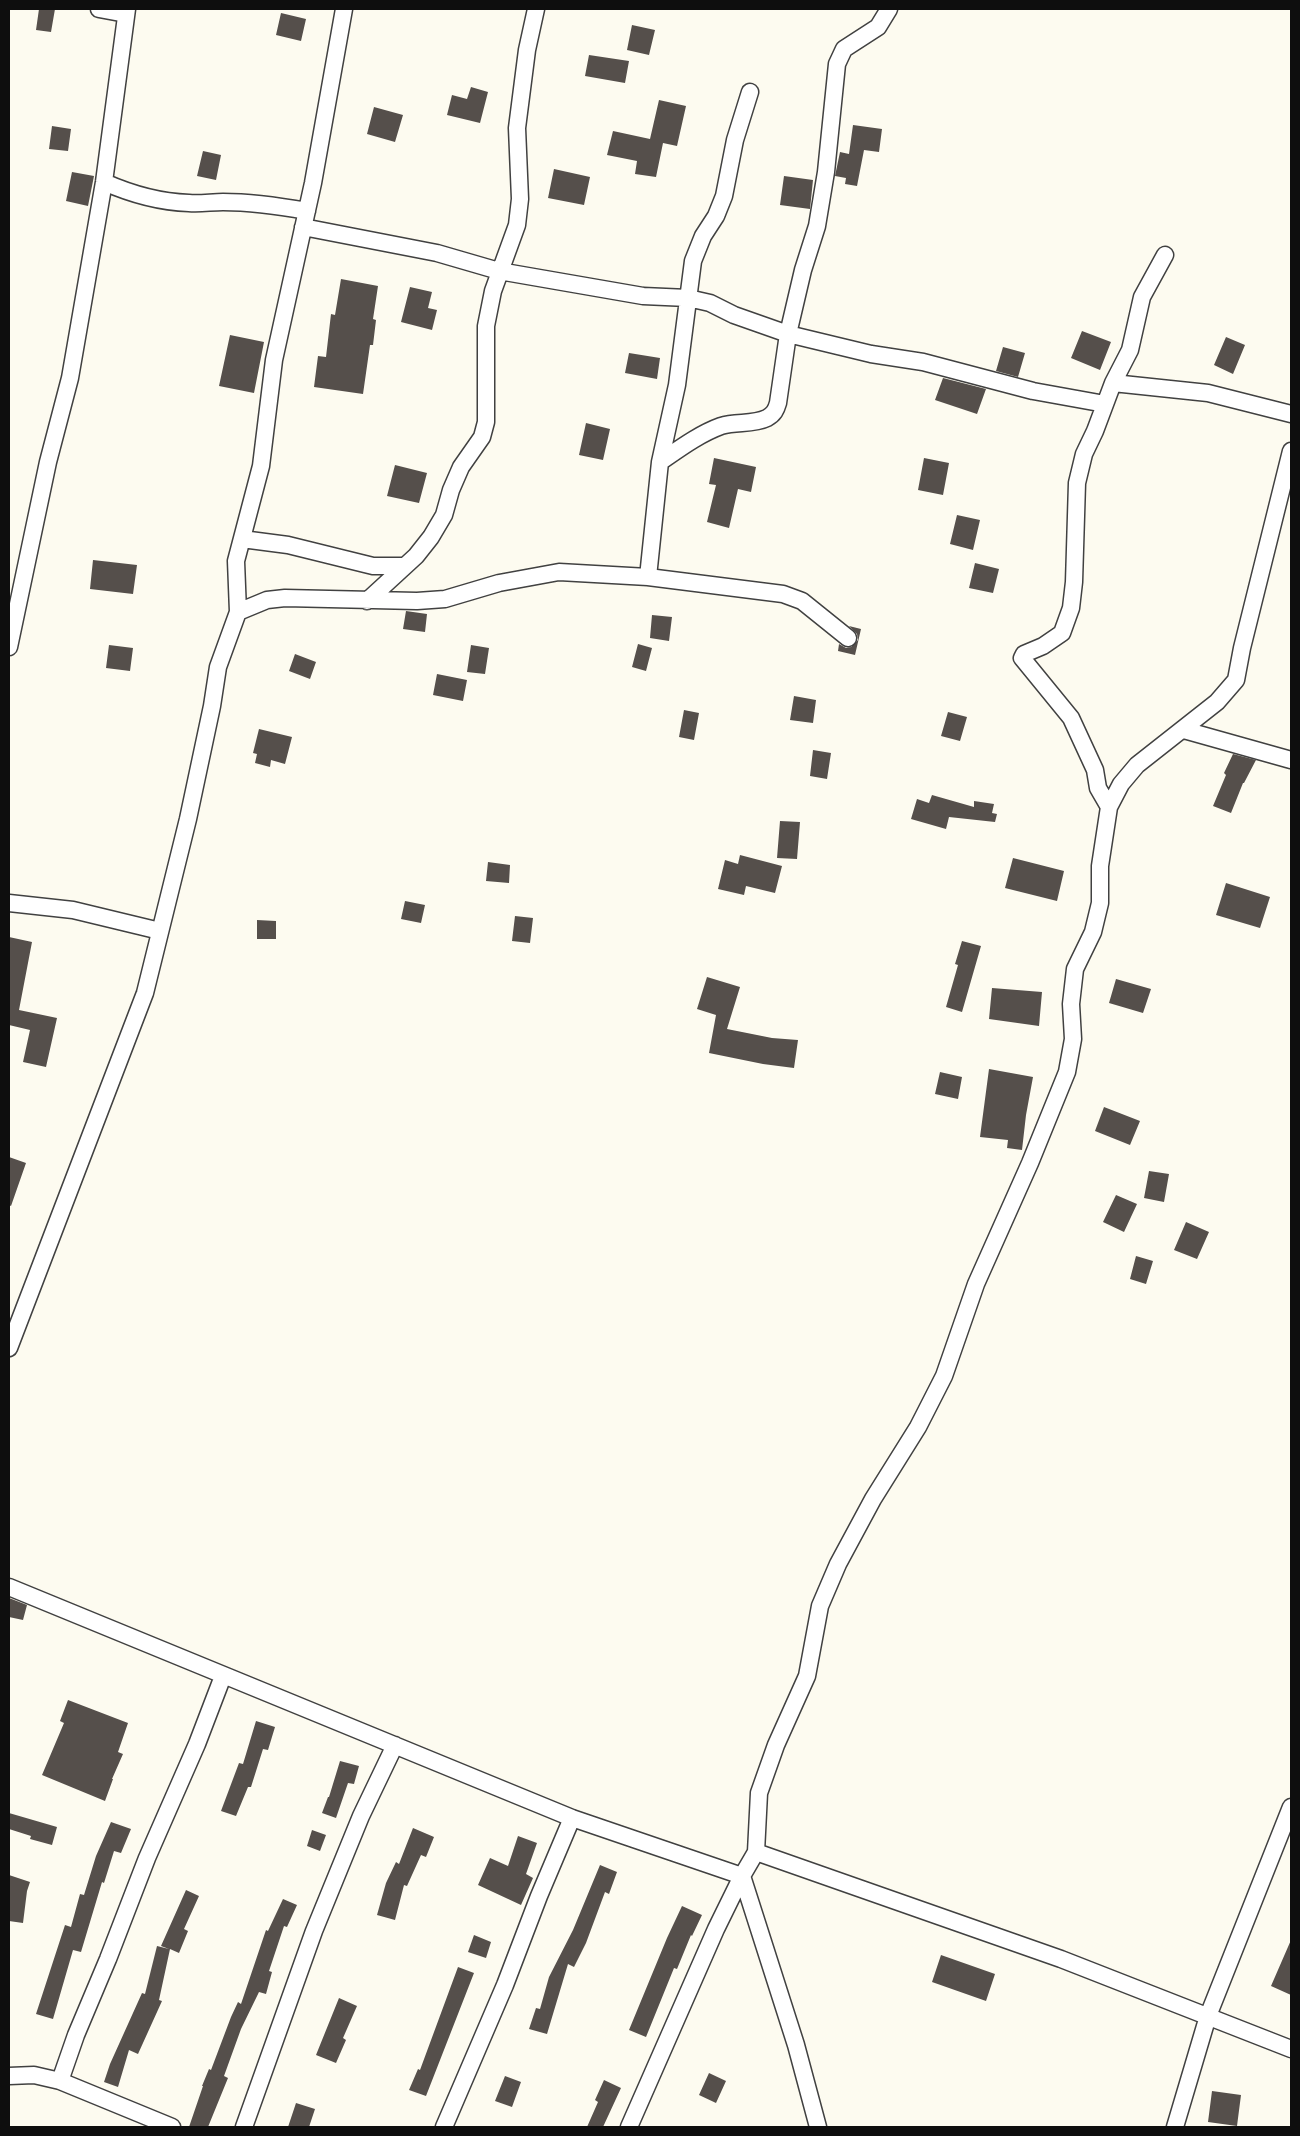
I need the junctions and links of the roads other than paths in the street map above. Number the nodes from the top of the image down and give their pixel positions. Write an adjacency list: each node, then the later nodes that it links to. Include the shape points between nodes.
1 (99, 9): 5 (street)
2 (344, 9): 8 (street)
3 (536, 9): 11 (street, via 517,128 520,199 517,225)
4 (889, 9): 13 (street, via 878,27 844,49 836,64 826,172 817,226)
5 (127, 11): 7 (street)
6 (750, 92): 12 (street, via 735,140 724,196 693,261)
7 (104, 182): 8 (street, via 126,192 160,200 190,204 268,204); 25 (street, via 70,378 48,462)
8 (307, 210): 9 (street)
9 (303, 227): 11 (street, via 437,253); 19 (street, via 274,360 261,466)
10 (1166, 255): 14 (street, via 1142,297 1130,350)
11 (500, 271): 12 (street, via 644,296); 20 (street, via 486,326 486,422 482,437 462,467 444,515 431,537)
12 (688, 298): 13 (street, via 710,303); 18 (street, via 677,384)
13 (788, 334): 15 (street, via 871,354 923,362 1032,391); 18 (street, via 775,413 766,419 723,426 702,435)
14 (1113, 384): 15 (street); 16 (street, via 1208,393)
15 (1105, 404): 28 (street, via 1084,454 1077,483 1071,608 1062,632 1022,658 1071,718 1095,770 1098,788)
16 (1291, 414)
17 (1291, 451): 26 (street, via 1236,680 1217,702)
18 (660, 462): 21 (street)
19 (242, 539): 20 (street, via 288,545 372,566); 23 (street, via 236,561)
20 (406, 566): 22 (street)
21 (648, 577): 22 (street, via 559,572 499,583 445,599); 24 (street, via 783,594 802,601)
22 (367, 601): 23 (street, via 285,598 268,600)
23 (238, 612): 30 (street, via 218,667 188,819)
24 (848, 638)
25 (9, 647)
26 (1184, 730): 27 (street); 28 (street, via 1137,765 1120,784)
27 (1291, 760)
28 (1110, 807): 37 (street, via 1100,866 1097,918 1076,969 1071,1004 1073,1039 1067,1072 976,1284 944,1376 918,1427 873,1499 838,1564 820,1606 807,1676 759,1793)
29 (9, 902): 30 (street, via 72,910)
30 (160, 931): 31 (street, via 145,993)
31 (9, 1348)
32 (9, 1587): 33 (street)
33 (222, 1676): 34 (street); 42 (street)
34 (395, 1745): 36 (street); 44 (street, via 361,1816 314,1932)
35 (1291, 1807): 39 (street)
36 (572, 1818): 38 (street); 45 (street)
37 (756, 1852): 38 (street); 39 (street, via 1061,1959)
38 (742, 1876): 46 (street); 47 (street, via 796,2045)
39 (1208, 2016): 40 (street); 48 (street)
40 (1291, 2049)
41 (9, 2076): 42 (street, via 34,2075)
42 (60, 2081): 43 (street)
43 (172, 2127)
44 (244, 2127)
45 (444, 2127)
46 (629, 2127)
47 (818, 2127)
48 (1175, 2127)

